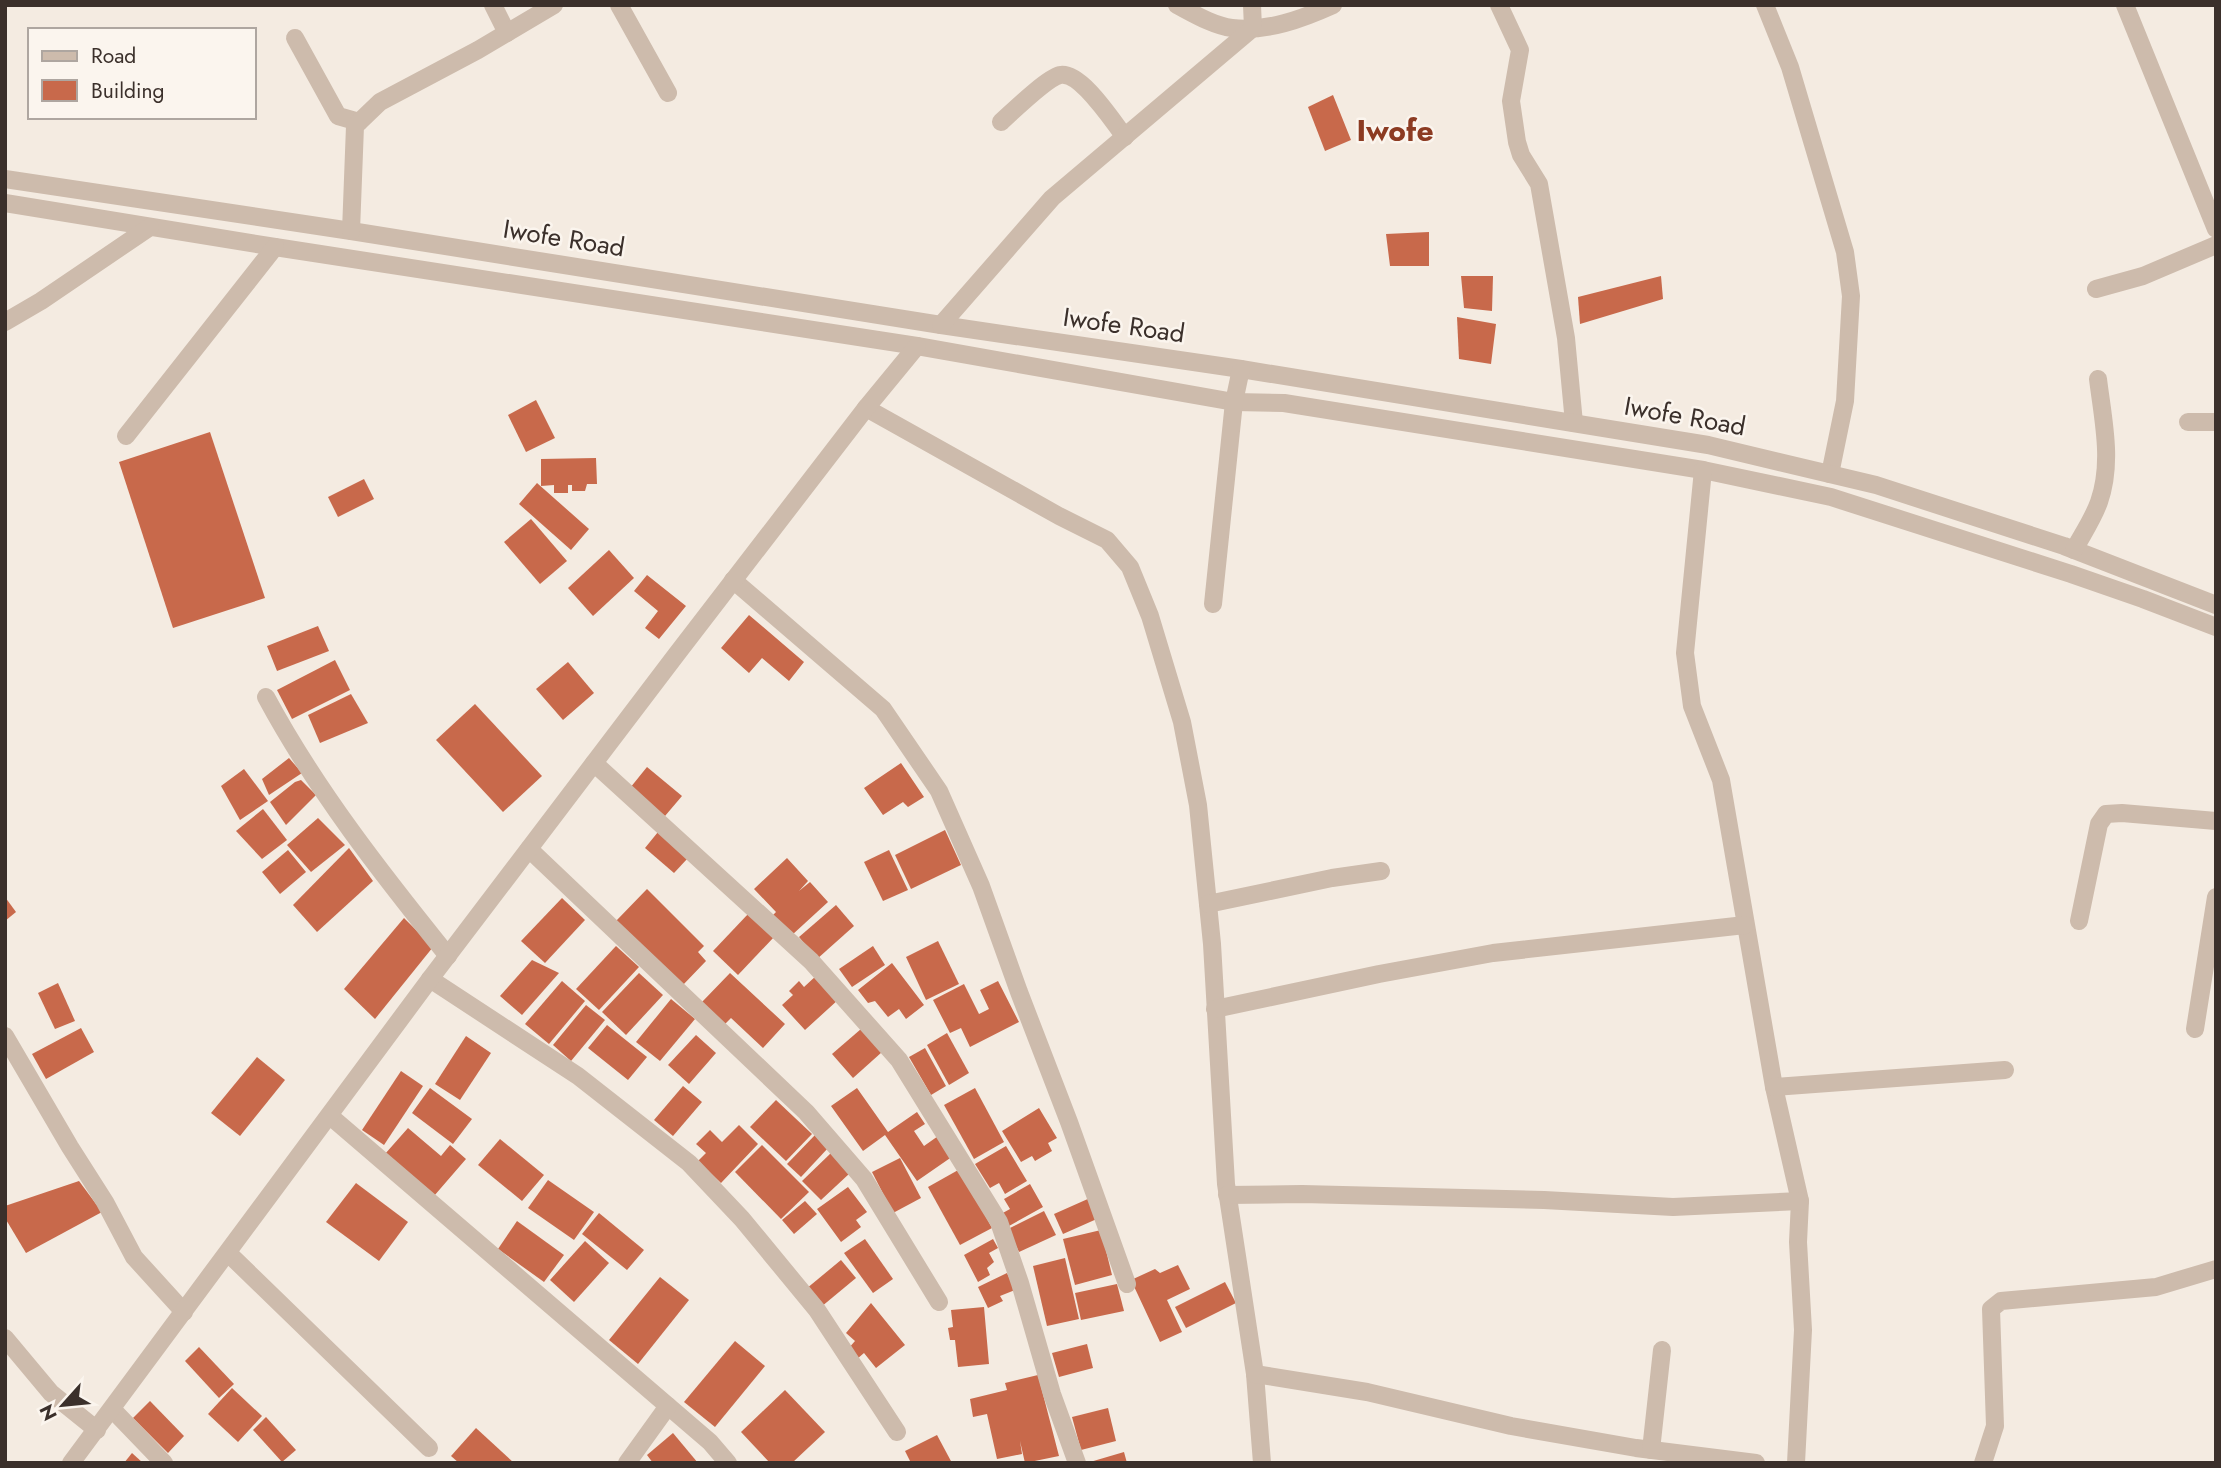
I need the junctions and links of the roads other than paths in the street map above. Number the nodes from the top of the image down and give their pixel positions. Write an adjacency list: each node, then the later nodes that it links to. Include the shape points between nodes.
1 (493, 5): 11 (street)
2 (554, 5): 11 (street)
3 (618, 5): 13 (street)
4 (1177, 5): 10 (street, via 1230,28)
5 (1252, 5): 10 (street)
6 (1333, 5): 10 (street, via 1309,16)
7 (1499, 5): 35 (street, via 1520,50 1511,101 1521,155 1539,184 1566,338)
8 (1765, 5): 38 (street, via 1790,67 1845,252 1851,296 1845,401)
9 (2127, 6): 18 (street)
10 (1253, 28): 16 (street)
11 (507, 33): 14 (street, via 380,102)
12 (295, 38): 14 (street, via 338,116)
13 (668, 93)
14 (359, 122): 22 (street, via 355,126)
15 (1001, 122): 16 (street, via 1058,75 1070,75 1084,85)
16 (1125, 137): 27 (street, via 1052,198)
17 (5, 179): 22 (street, Iwofe Road)
18 (2209, 194): 21 (street)
19 (5, 203): 20 (street, Iwofe Road)
20 (150, 227): 24 (street, Iwofe Road); 26 (street)
21 (2216, 229)
22 (351, 231): 27 (street, Iwofe Road)
23 (2216, 245): 25 (street, via 2143,276)
24 (275, 247): 28 (street, Iwofe Road); 36 (street)
25 (2096, 289)
26 (5, 322)
27 (941, 325): 29 (street, Iwofe Road)
28 (916, 346): 31 (street, Iwofe Road); 32 (street)
29 (1241, 369): 31 (street); 35 (street, Iwofe Road)
30 (2098, 379): 39 (street, via 2107,460 2104,483)
31 (1234, 402): 37 (street, Iwofe Road, via 1284,403); 41 (street)
32 (866, 408): 40 (street); 50 (street, via 1107,540 1130,567 1150,615 1182,722 1198,804)
33 (2188, 422): 34 (street)
34 (2216, 422)
35 (1574, 423): 38 (street, Iwofe Road, via 1708,445)
36 (126, 436)
37 (1703, 470): 43 (street, Iwofe Road, via 1866,508 2082,578); 52 (street, via 1685,653 1692,706 1721,780)
38 (1830, 474): 39 (street, Iwofe Road)
39 (2074, 550): 42 (street, Iwofe Road)
40 (733, 580): 45 (street); 65 (street, via 883,709 939,791 981,886)
41 (1213, 604)
42 (2216, 605)
43 (2216, 628)
44 (266, 697): 53 (street, via 289,740 364,850)
45 (594, 763): 47 (street); 81 (street, via 811,961 899,1059 999,1222)
46 (2216, 821): 51 (street, via 2106,814 2099,824)
47 (529, 849): 53 (street); 66 (street, via 806,1112 864,1179)
48 (1381, 871): 50 (street)
49 (2216, 897): 56 (street)
50 (1208, 904): 55 (street)
51 (2079, 921)
52 (1745, 925): 55 (street, via 1493,953); 59 (street)
53 (448, 956): 54 (street)
54 (430, 979): 60 (street); 74 (street, via 578,1076 689,1163 817,1310)
55 (1215, 1009): 61 (street)
56 (2195, 1029)
57 (5, 1036): 67 (street, via 134,1257)
58 (2005, 1070): 59 (street)
59 (1774, 1087): 62 (street)
60 (330, 1116): 63 (street); 71 (street)
61 (1227, 1195): 62 (street, via 1544,1199 1674,1207); 70 (street)
62 (1800, 1201): 84 (street, via 1802,1330)
63 (228, 1253): 67 (street); 75 (street)
64 (2216, 1269): 85 (street, via 2156,1287 2001,1301 1991,1309 1995,1426)
65 (1126, 1284)
66 (939, 1302)
67 (184, 1312): 72 (street)
68 (5, 1338): 73 (street, via 51,1393)
69 (1662, 1350): 76 (street)
70 (1255, 1374): 76 (street); 82 (street)
71 (668, 1406): 79 (street); 80 (street)
72 (112, 1409): 73 (street); 78 (street)
73 (97, 1430): 77 (street)
74 (897, 1432)
75 (429, 1448)
76 (1651, 1450): 83 (street)
77 (71, 1463)
78 (164, 1463)
79 (627, 1463)
80 (728, 1463)
81 (1077, 1463)
82 (1262, 1463)
83 (1756, 1463)
84 (1796, 1463)
85 (1983, 1463)

